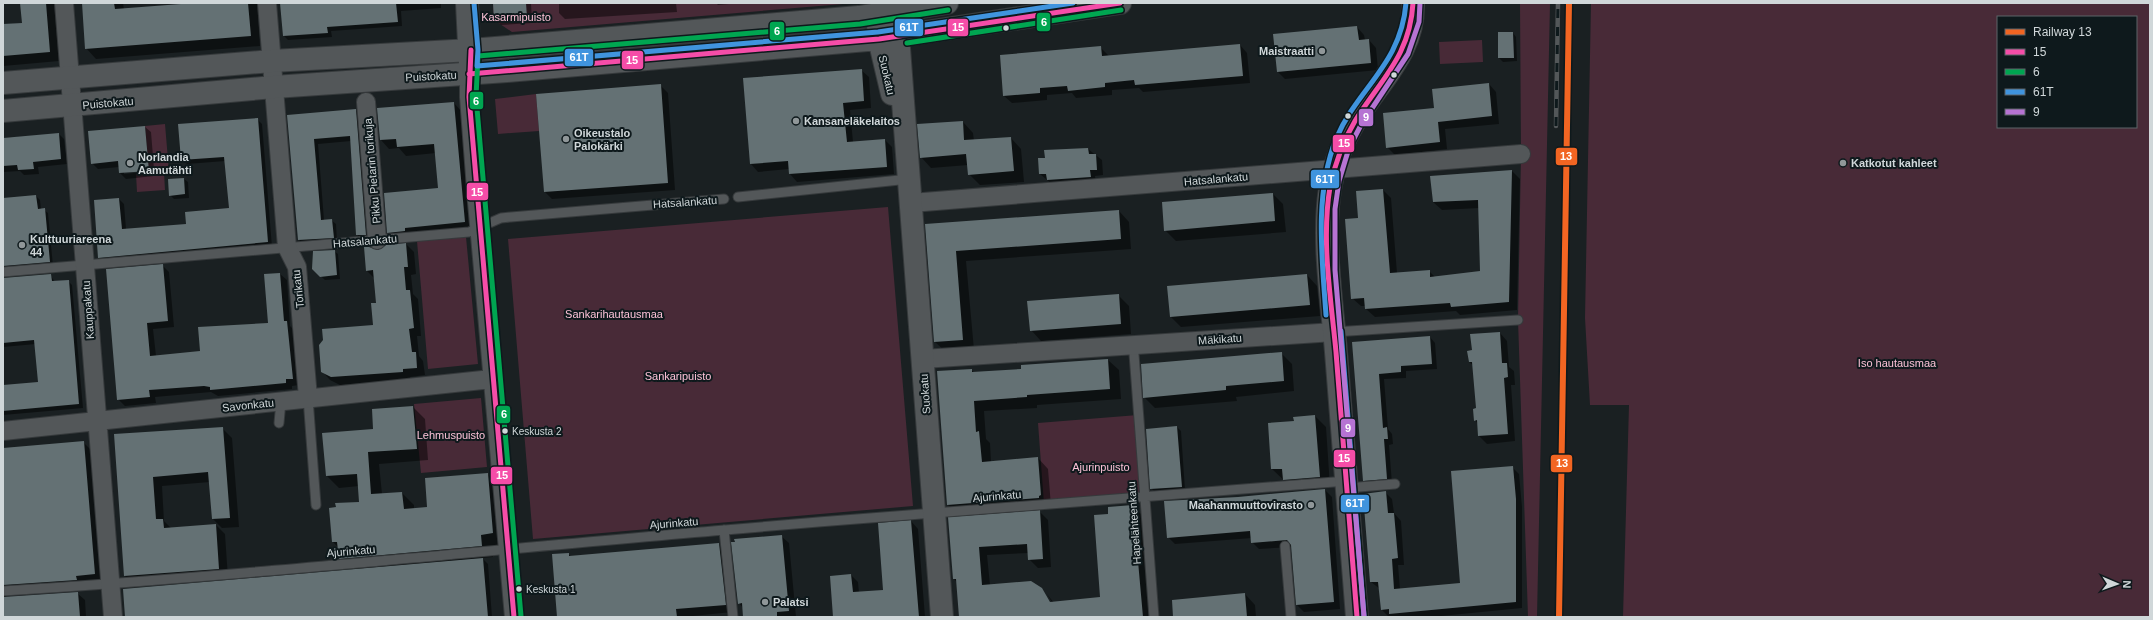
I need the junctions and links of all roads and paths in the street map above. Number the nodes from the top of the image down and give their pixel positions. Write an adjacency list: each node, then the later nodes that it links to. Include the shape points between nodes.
1 (64, 3): 12 (street, Kauppakatu)
2 (268, 3): 10 (street, Torikatu)
3 (467, 3): 9 (main road)
4 (947, 3): 7 (main road)
5 (1120, 3): 8 (main road, Puistokatu)
6 (1413, 3): 19 (main road, via 1411,27 1406,43 1391,71 1354,121)
7 (886, 8): 8 (main road, Suokatu); 9 (main road, via 859,17)
8 (889, 38): 11 (main road, Puistokatu); 20 (main road, Suokatu)
9 (471, 50): 10 (main road); 11 (main road)
10 (272, 61): 12 (main road); 14 (street, Torikatu)
11 (469, 74): 14 (main road, Puistokatu); 24 (street)
12 (70, 78): 13 (main road); 16 (street, Kauppakatu)
13 (3, 83)
14 (274, 87): 16 (main road, Puistokatu); 26 (street, Torikatu)
15 (366, 102): 25 (street, Pikku Pietarin torikuja)
16 (72, 105): 17 (main road, Puistokatu); 27 (street, Kauppakatu)
17 (3, 111)
18 (1521, 154): 19 (street, Hatsalankatu)
19 (1334, 169): 23 (street, Hatsalankatu); 30 (main road, via 1327,221)
20 (909, 175): 21 (lane); 23 (main road, Suokatu)
21 (738, 197)
22 (724, 199): 24 (lane, Hatsalankatu, via 501,218)
23 (911, 204): 32 (main road, Suokatu)
24 (480, 228): 25 (lane, Hatsalankatu, via 469,232); 33 (street)
25 (377, 240): 26 (lane, Hatsalankatu)
26 (287, 247): 27 (lane, Hatsalankatu); 34 (street, Torikatu, via 297,267)
27 (85, 265): 28 (lane, Hatsalankatu); 36 (street, Kauppakatu)
28 (3, 272)
29 (1518, 320): 30 (lane, Mäkikatu)
30 (1334, 332): 32 (street, Mäkikatu); 39 (main road)
31 (1134, 354): 41 (lane, Hapelähteenkatu)
32 (923, 359): 43 (main road, Suokatu)
33 (492, 379): 34 (street, Savonkatu); 46 (street)
34 (308, 398): 35 (street, Savonkatu); 42 (lane, Torikatu)
35 (281, 401): 36 (street, Savonkatu); 37 (lane)
36 (96, 421): 38 (street, Savonkatu); 47 (street, Kauppakatu)
37 (279, 423)
38 (3, 430)
39 (1353, 484): 40 (lane, Ajurinkatu); 41 (lane, Ajurinkatu); 55 (main road)
40 (1395, 484)
41 (1144, 496): 43 (lane, Ajurinkatu); 53 (lane, Hapelähteenkatu)
42 (316, 505)
43 (934, 513): 44 (lane, Ajurinkatu); 52 (main road, Suokatu)
44 (724, 530): 46 (lane, Ajurinkatu); 51 (lane)
45 (1285, 546): 54 (lane)
46 (507, 550): 47 (lane, Ajurinkatu); 50 (street)
47 (110, 583): 48 (lane, Ajurinkatu); 49 (street, Kauppakatu)
48 (3, 591)
49 (113, 617)
50 (514, 617)
51 (733, 617)
52 (942, 617)
53 (1154, 617)
54 (1291, 617)
55 (1357, 617)

